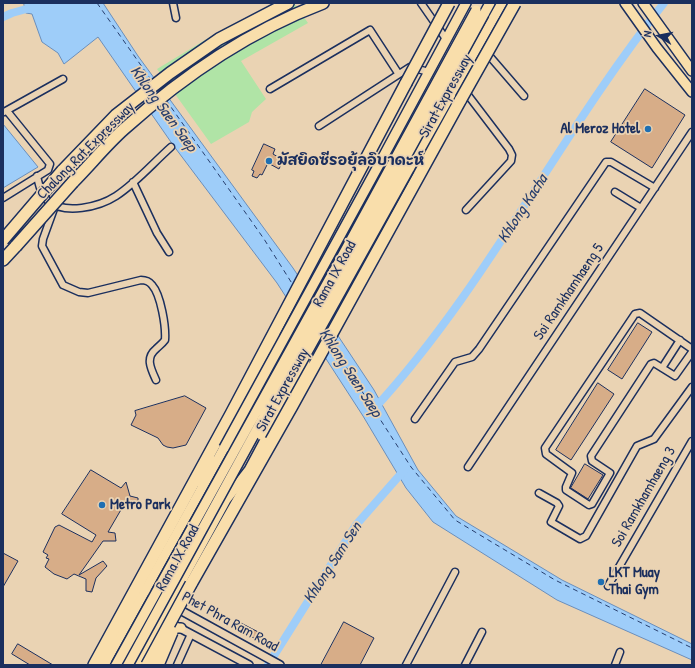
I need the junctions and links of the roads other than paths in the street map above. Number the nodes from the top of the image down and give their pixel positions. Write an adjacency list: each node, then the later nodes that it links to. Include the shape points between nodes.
1 (173, 3): 13 (street)
2 (288, 3): 36 (highway, Chalong Rat Expressway, bridge, via 219,39 170,73 116,116 62,171)
3 (323, 3): 38 (highway, Chalong Rat Expressway, bridge, via 299,12 228,49 176,86 123,130)
4 (421, 3): 14 (street)
5 (449, 3): 64 (highway, bridge)
6 (466, 3): 14 (main road, Rama IX Road)
7 (480, 3): 66 (main road, Rama IX Road, bridge)
8 (490, 3): 67 (main road, Rama IX Road, bridge)
9 (502, 3): 15 (main road, Rama IX Road)
10 (515, 3): 52 (highway, Sirat Expressway, bridge)
11 (625, 3): 22 (main road)
12 (643, 3): 16 (main road)
13 (176, 18)
14 (446, 39): 17 (main road, Rama IX Road)
15 (479, 44): 20 (main road, Rama IX Road); 23 (street)
16 (692, 70)
17 (429, 72): 18 (street, via 410,67); 48 (main road, Rama IX Road, bridge)
18 (398, 73): 21 (street, via 370,30); 25 (street)
19 (63, 79): 24 (street)
20 (458, 82): 35 (street, via 512,155 511,161); 50 (main road, Rama IX Road, bridge)
21 (270, 89)
22 (692, 92)
23 (524, 96)
24 (5, 112): 28 (street, via 49,163 48,170)
25 (319, 126)
26 (692, 132): 30 (street, Soi Ramkhamhaeng 5)
27 (171, 146): 29 (street)
28 (37, 176): 32 (street); 33 (street, via 44,196)
29 (133, 182): 33 (street, via 116,196 99,204 72,208); 37 (street, via 157,233)
30 (655, 188): 34 (street, Soi Ramkhamhaeng 5); 45 (street, via 611,162 606,162 479,350 472,357 455,362)
31 (615, 192): 34 (street)
32 (3, 198)
33 (55, 205): 43 (street, via 42,246 64,285 88,293 141,280 153,285 166,329 165,340 150,358)
34 (641, 208): 47 (street, Soi Ramkhamhaeng 5)
35 (466, 210)
36 (3, 240)
37 (170, 252)
38 (3, 260)
39 (680, 340): 40 (street); 42 (street); 42 (street, via 638,312 545,448 546,454 572,473 566,490 589,505 592,504 610,473 592,461 591,456 650,364 654,363)
40 (692, 349)
41 (692, 352): 42 (street, via 675,376)
42 (662, 368)
43 (156, 380)
44 (692, 387): 49 (street, via 654,439 637,446 586,536 580,539 551,522 559,506)
45 (415, 419)
46 (692, 441): 53 (street, Soi Ramkhamhaeng 3)
47 (468, 467)
48 (202, 487): 50 (main road, via 212,453 271,344 278,339 288,339 298,344 305,351 305,365 249,470); 54 (main road, Rama IX Road)
49 (539, 493)
50 (225, 501): 55 (main road, Rama IX Road)
51 (455, 572): 75 (street)
52 (191, 584): 70 (highway, Sirat Expressway, bridge); 71 (highway, bridge)
53 (608, 586)
54 (145, 591): 55 (street, Phet Phra Ram Road); 56 (main road, Rama IX Road)
55 (169, 604): 57 (main road, Rama IX Road); 74 (street, Phet Phra Ram Road)
56 (137, 605): 57 (street, Phet Phra Ram Road); 65 (main road, Rama IX Road)
57 (161, 618): 58 (street, Phet Phra Ram Road); 59 (main road, Rama IX Road)
58 (181, 628): 59 (main road); 61 (street, Phet Phra Ram Road)
59 (155, 630): 62 (main road, Rama IX Road)
60 (482, 632): 76 (street)
61 (191, 634): 72 (street); 73 (street, Phet Phra Ram Road)
62 (144, 648): 68 (main road, Rama IX Road); 69 (highway)
63 (620, 652): 77 (street)
64 (94, 665)
65 (104, 665)
66 (116, 665)
67 (128, 665)
68 (135, 665)
69 (140, 665)
70 (147, 665)
71 (158, 665)
72 (177, 665)
73 (248, 665)
74 (280, 665)
75 (406, 665)
76 (465, 665)
77 (615, 665)

